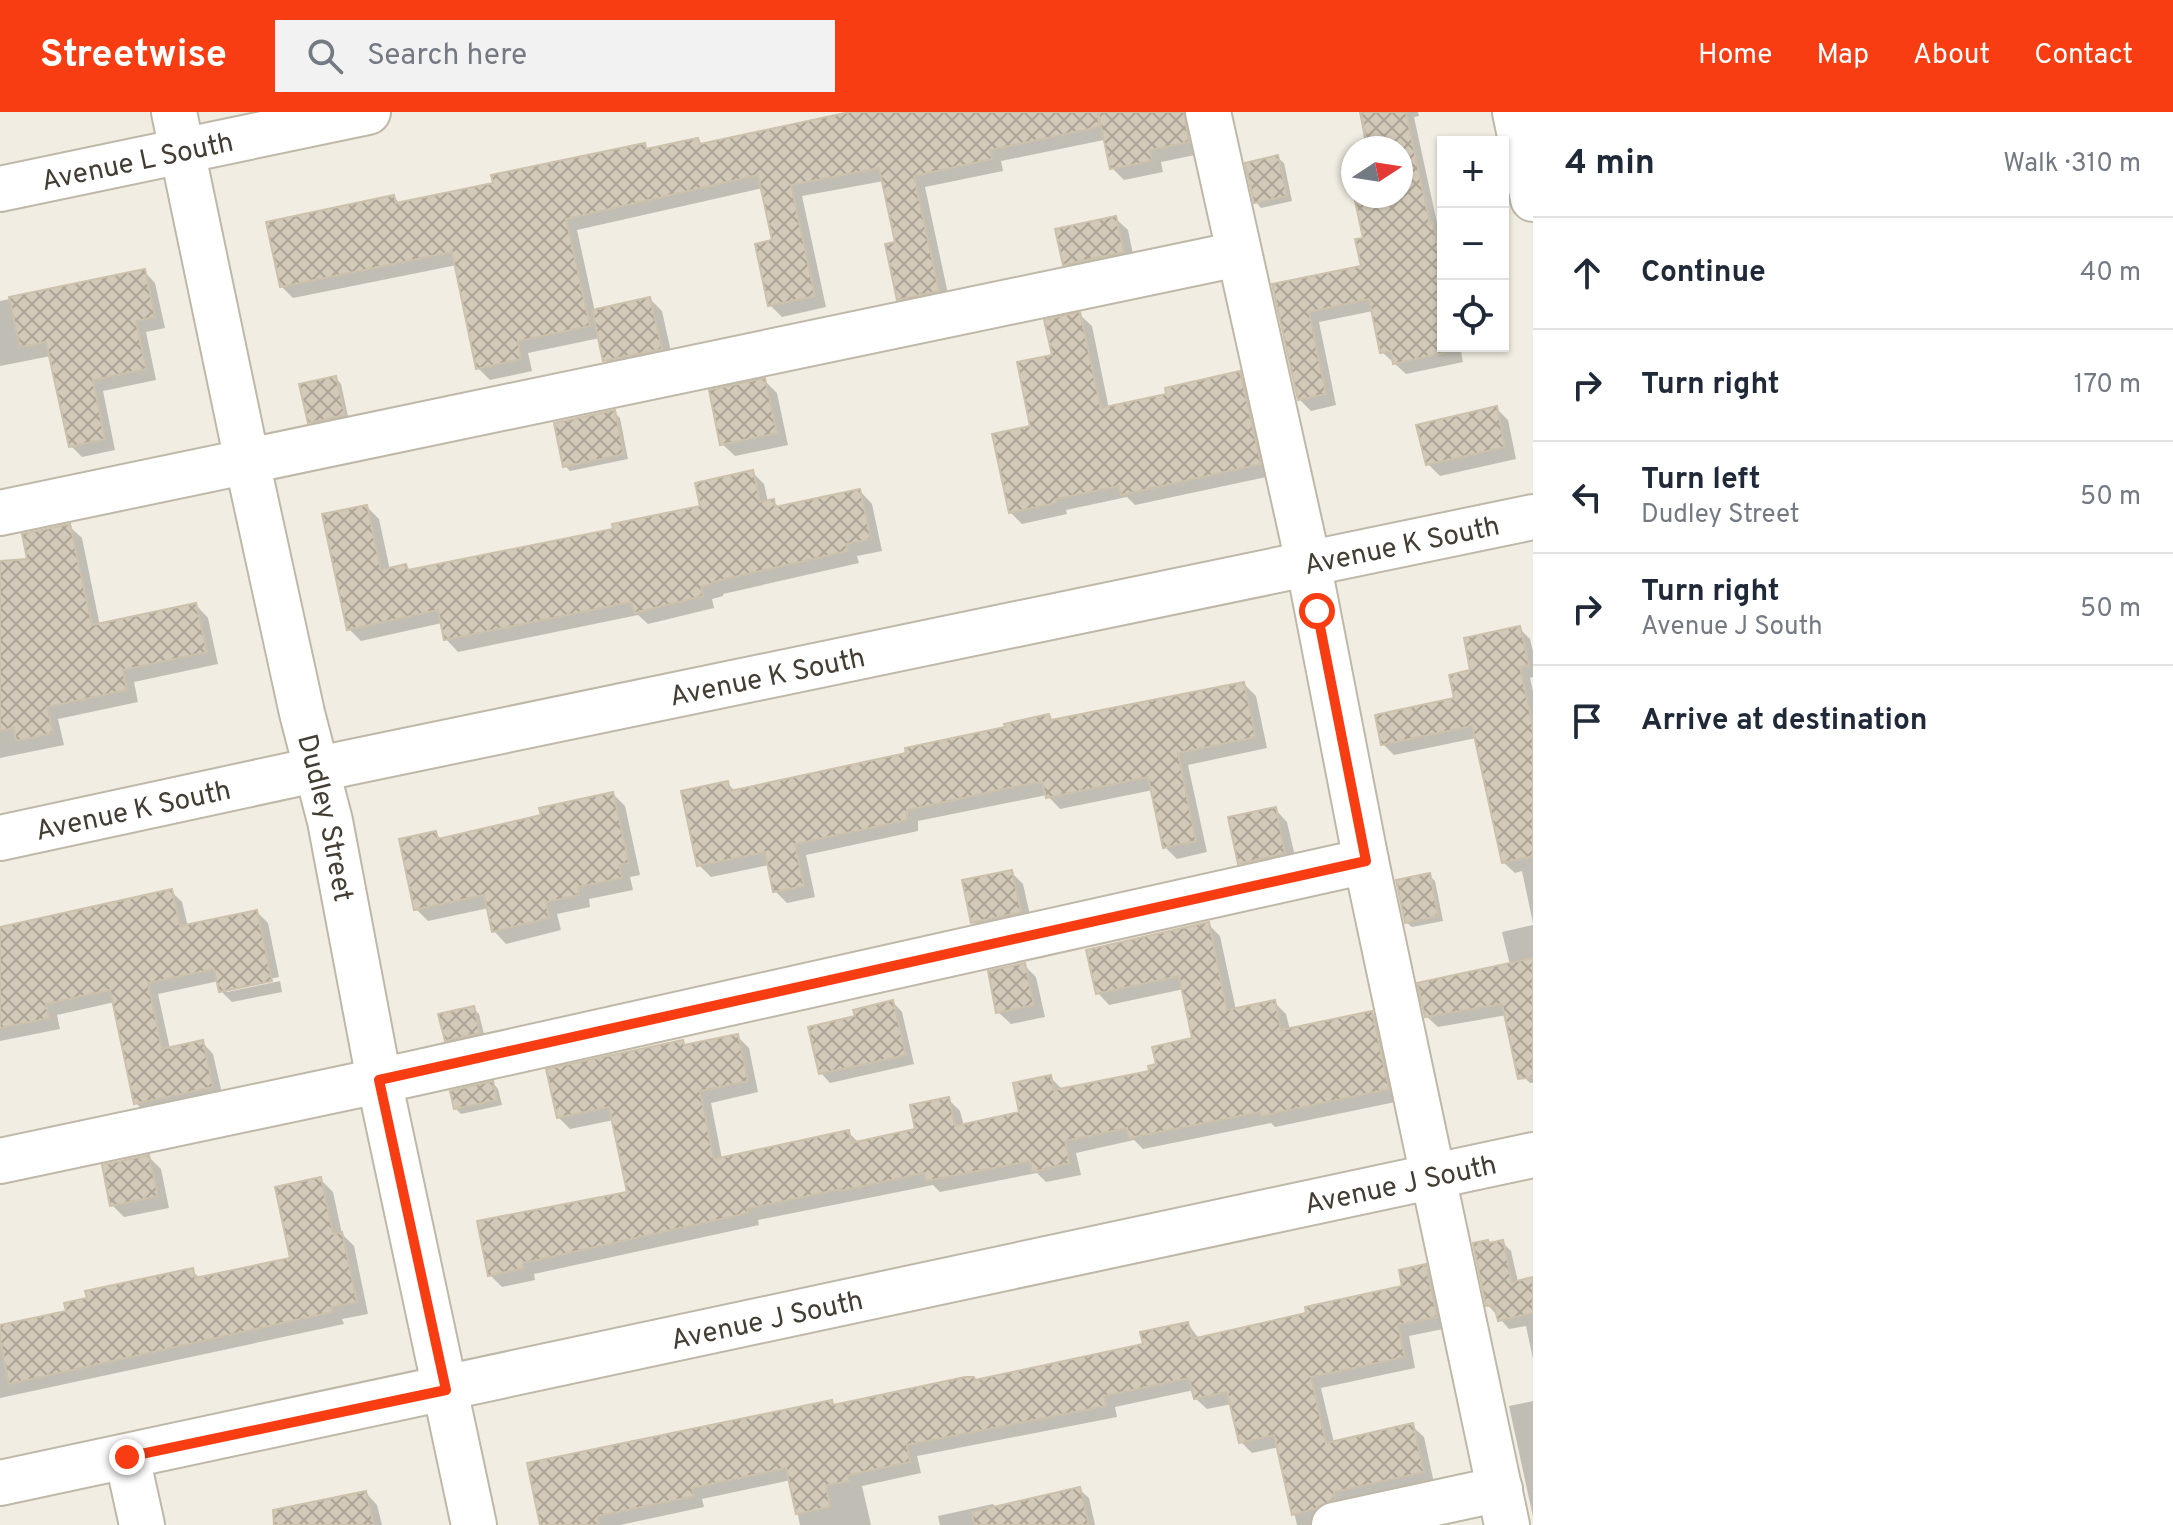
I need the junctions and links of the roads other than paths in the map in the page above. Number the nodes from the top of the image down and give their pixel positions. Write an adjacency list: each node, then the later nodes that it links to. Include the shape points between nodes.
1 (368, 112): 4 (street, Avenue L South)
2 (1208, 112): 7 (street)
3 (1521, 117): 6 (street)
4 (179, 132): 5 (street, Avenue L South); 8 (street, Dudley Street)
5 (0, 189)
6 (1533, 199)
7 (1238, 254): 8 (street); 11 (street)
8 (247, 461): 9 (street); 12 (street, Dudley Street)
9 (0, 513)
10 (1533, 517): 11 (street, Avenue K South)
11 (1308, 562): 12 (street, Avenue K South); 14 (street)
12 (316, 770): 13 (street, Avenue K South); 15 (street, Dudley Street)
13 (0, 838)
14 (1366, 861): 15 (street); 18 (street)
15 (379, 1080): 17 (street); 19 (street, Dudley Street)
16 (1533, 1155): 18 (street, Avenue J South)
17 (0, 1161)
18 (1432, 1176): 19 (street, Avenue J South); 22 (street)
19 (446, 1390): 20 (street, Avenue J South); 24 (street, Dudley Street)
20 (127, 1457): 21 (street, Avenue J South); 23 (street)
21 (0, 1483)
22 (1503, 1507): 25 (street)
23 (142, 1525)
24 (474, 1525)
25 (1334, 1525)

